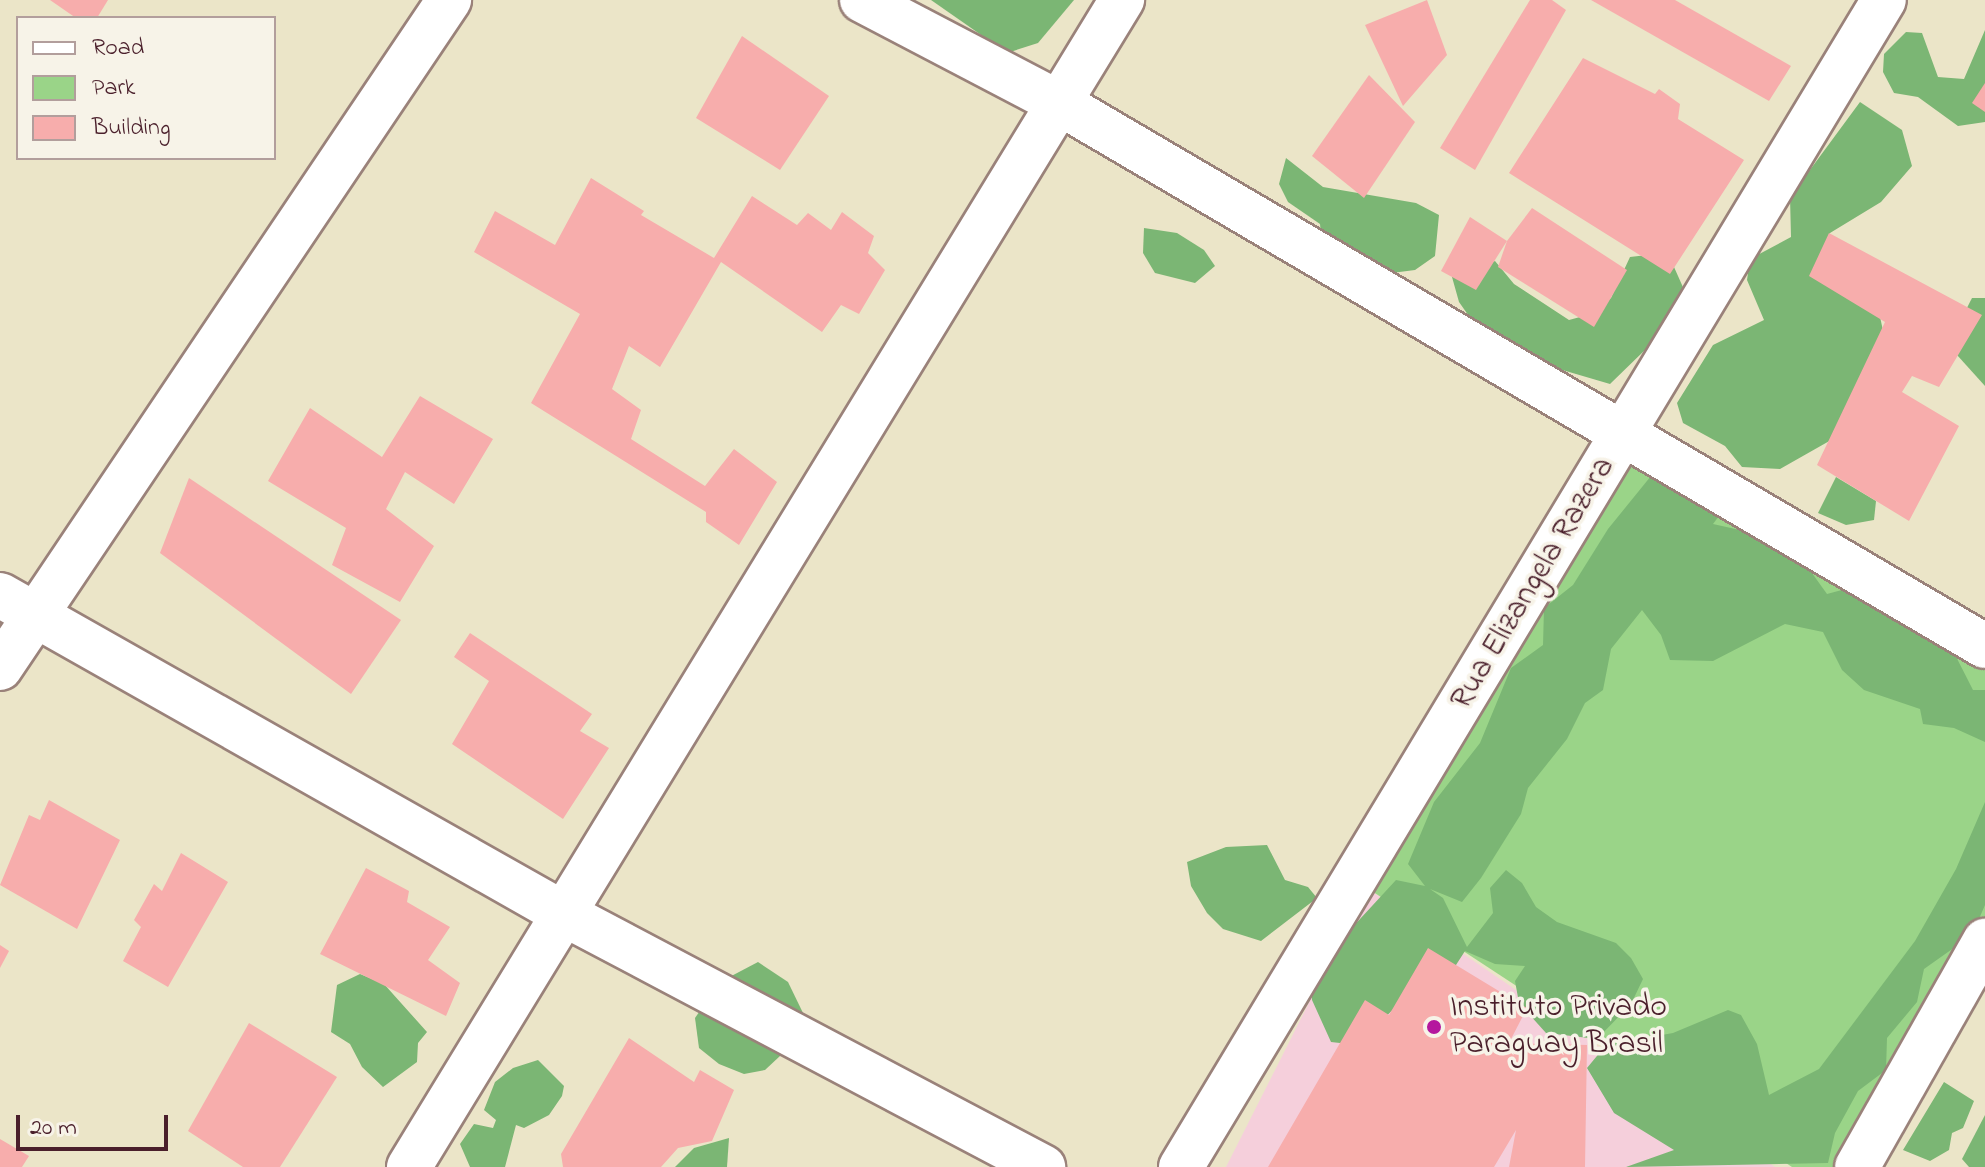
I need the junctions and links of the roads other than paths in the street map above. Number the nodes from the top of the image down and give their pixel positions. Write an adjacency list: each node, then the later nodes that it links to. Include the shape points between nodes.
1 (449, 0): 7 (street)
2 (862, 0): 5 (street)
3 (1122, 0): 5 (street)
4 (1884, 0): 6 (street, Rua Elizangela Razera)
5 (1061, 104): 6 (street); 10 (street)
6 (1627, 431): 8 (street); 14 (street, Rua Elizangela Razera)
7 (18, 606): 9 (street); 10 (street)
8 (1985, 646)
9 (0, 668)
10 (564, 914): 12 (street); 13 (street)
11 (1985, 941): 15 (street)
12 (409, 1167)
13 (1043, 1167)
14 (1181, 1167)
15 (1857, 1167)

